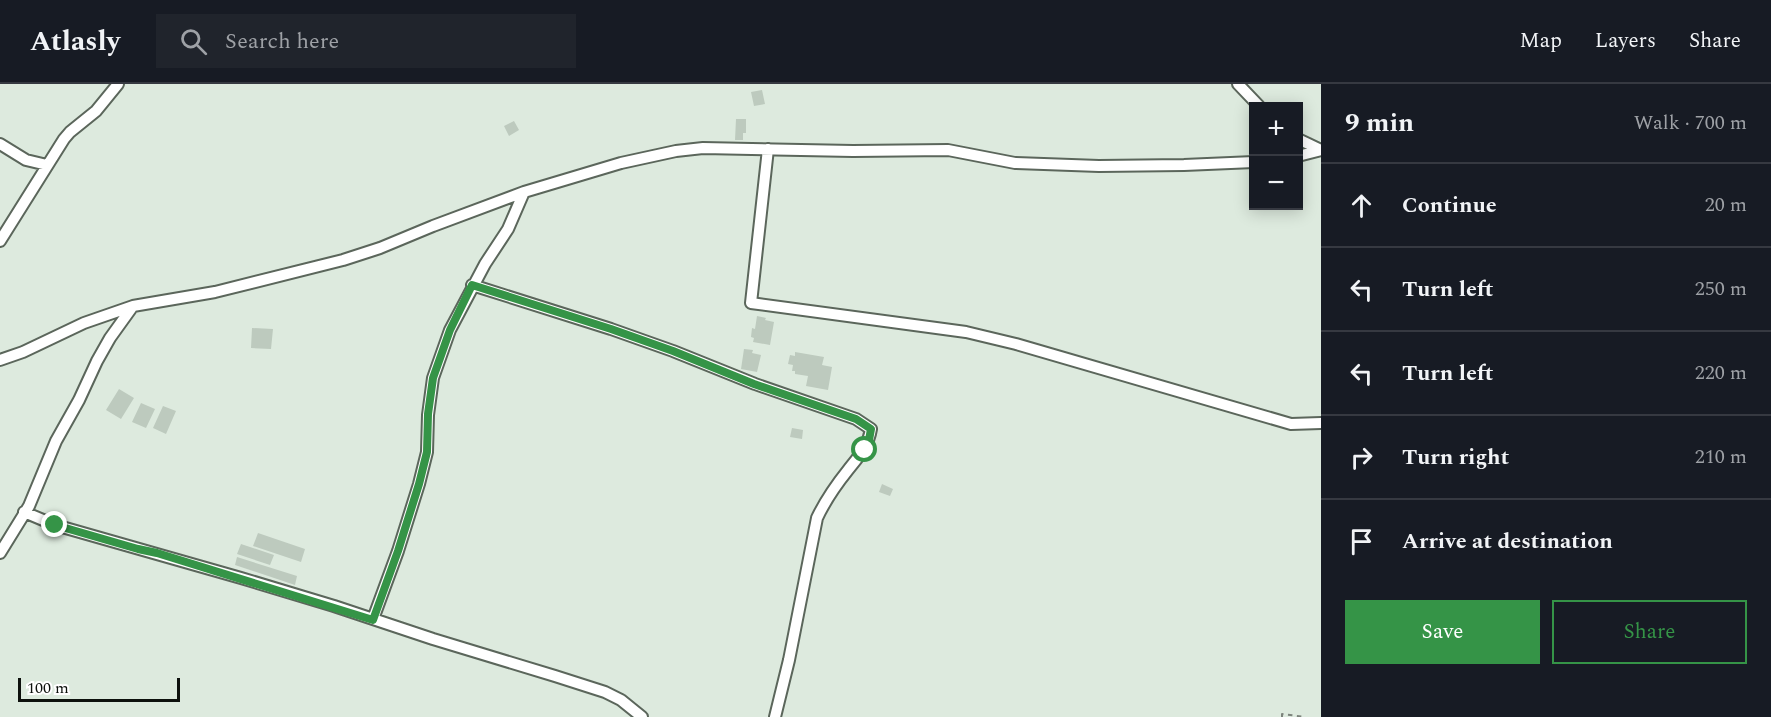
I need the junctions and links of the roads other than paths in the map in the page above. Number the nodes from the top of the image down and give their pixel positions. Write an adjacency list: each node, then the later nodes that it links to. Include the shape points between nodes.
1 (118, 84): 10 (street, via 96,111 70,132)
2 (1238, 84): 3 (street)
3 (1255, 102)
4 (1303, 141): 7 (street)
5 (0, 144): 10 (street, via 26,159)
6 (768, 149): 9 (street, via 948,150 1014,163 1099,166); 11 (street, via 676,151); 16 (street, via 751,303 966,332 1291,424)
7 (1321, 150): 8 (street)
8 (1303, 155)
9 (1249, 162)
10 (47, 165): 12 (street)
11 (524, 192): 13 (street, via 508,229); 14 (street, via 343,260 215,292)
12 (0, 241)
13 (472, 285): 19 (street, via 433,378 427,452); 21 (street, via 673,351 856,419 871,429 865,450 825,501 817,518)
14 (133, 306): 15 (street); 17 (street, via 97,362)
15 (0, 360)
16 (1321, 423)
17 (24, 512): 18 (street); 19 (street, via 55,525)
18 (0, 554)
19 (373, 620): 20 (street, via 605,692)
20 (642, 717)
21 (775, 717)

